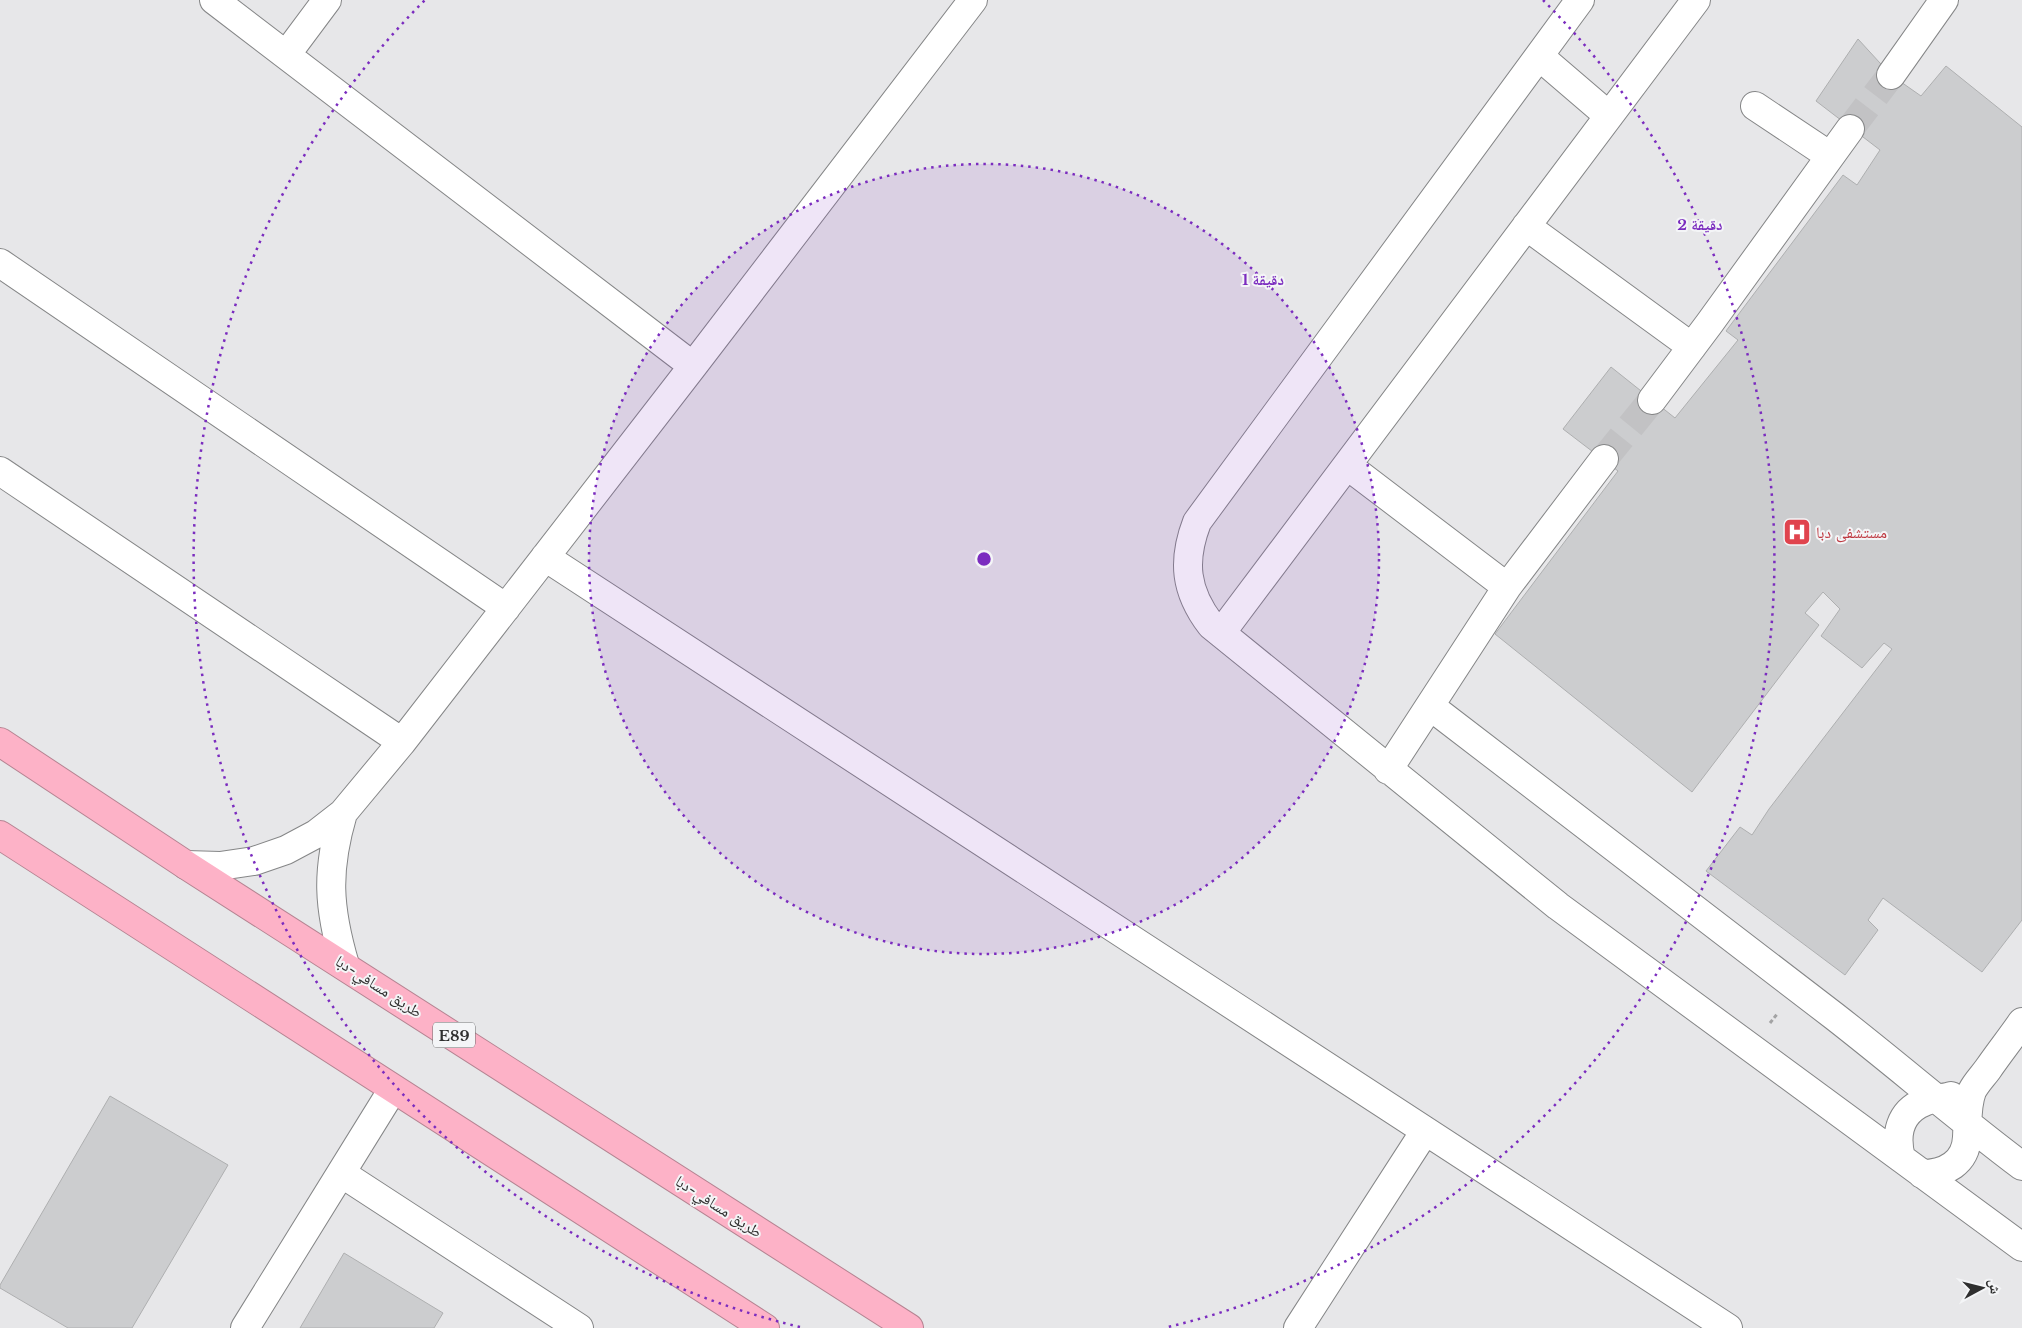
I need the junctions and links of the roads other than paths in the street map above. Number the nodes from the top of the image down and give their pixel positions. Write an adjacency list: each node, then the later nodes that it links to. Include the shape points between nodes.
1 (214, 0): 7 (street)
2 (326, 0): 7 (street)
3 (973, 0): 17 (street)
4 (1580, 0): 8 (street)
5 (1696, 0): 11 (street)
6 (1944, 0): 9 (street)
7 (286, 55): 17 (street)
8 (1539, 56): 11 (street); 25 (street, via 1197,522 1190,540 1188,578 1200,611)
9 (1891, 74)
10 (1755, 106): 13 (street)
11 (1609, 116): 14 (street)
12 (1850, 129): 13 (street)
13 (1830, 156): 16 (street)
14 (1526, 226): 16 (street); 20 (street)
15 (0, 263): 24 (street)
16 (1692, 347): 18 (street)
17 (693, 366): 22 (street)
18 (1652, 400)
19 (1604, 459): 23 (street)
20 (1348, 466): 23 (street); 25 (street)
21 (0, 471): 28 (street)
22 (545, 557): 24 (street); 39 (street)
23 (1507, 587): 26 (street)
24 (506, 608): 28 (street)
25 (1221, 633): 29 (street)
26 (1430, 706): 29 (street); 37 (street)
27 (0, 742): 32 (highway, طريق مسافي-دبا / E89)
28 (402, 742): 30 (street)
29 (1388, 770): 40 (street, via 1558,906)
30 (343, 813): 32 (street, via 316,834 286,850 254,861 220,866); 33 (street, via 334,843 330,874 336,936)
31 (0, 836): 36 (highway)
32 (186, 864): 33 (highway, طريق مسافي-دبا / E89)
33 (345, 965): 47 (highway, طريق مسافي-دبا / E89)
34 (2022, 1022): 35 (street)
35 (1983, 1075): 37 (street, via 1955,1095); 38 (street, via 1967,1106)
36 (393, 1088): 42 (street); 46 (highway)
37 (1940, 1100): 38 (street); 40 (street, via 1925,1101 1913,1107 1903,1118 1898,1131 1898,1145)
38 (1966, 1124): 40 (street, via 1964,1150 1958,1161 1947,1170 1935,1174); 41 (street)
39 (1425, 1131): 48 (street); 49 (street)
40 (1912, 1166): 43 (street)
41 (2022, 1166)
42 (341, 1173): 44 (street); 45 (street)
43 (2022, 1247)
44 (245, 1328)
45 (579, 1328)
46 (765, 1328)
47 (909, 1328)
48 (1298, 1328)
49 (1728, 1328)

